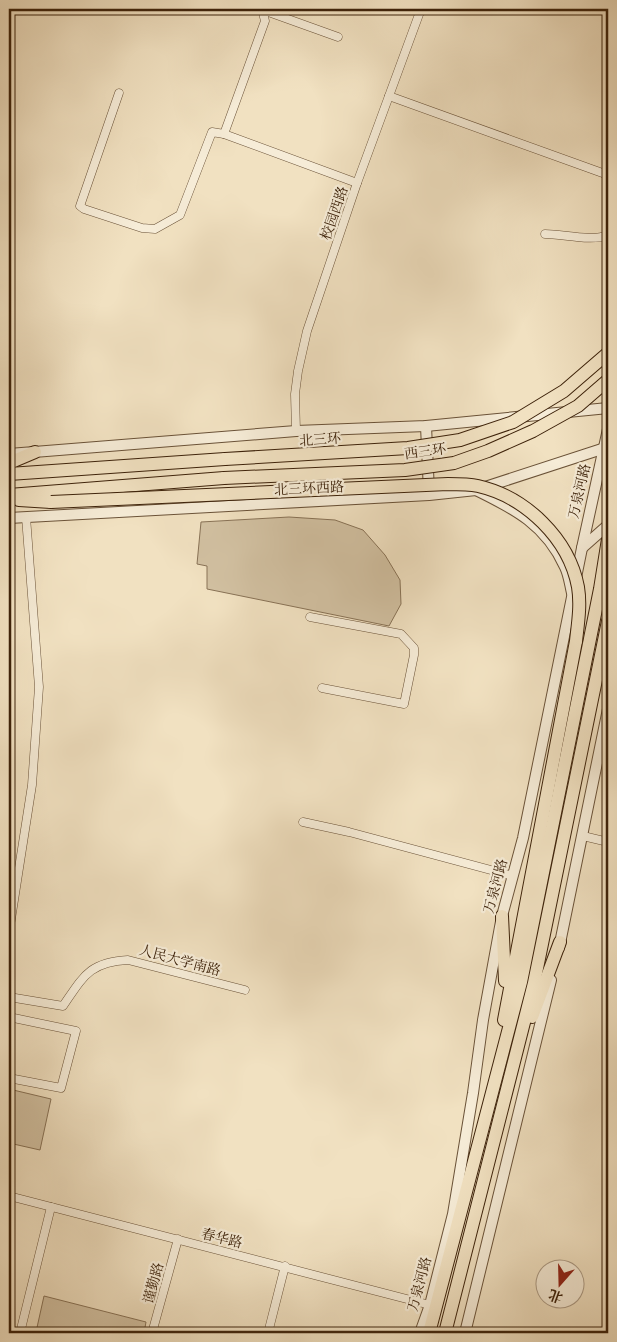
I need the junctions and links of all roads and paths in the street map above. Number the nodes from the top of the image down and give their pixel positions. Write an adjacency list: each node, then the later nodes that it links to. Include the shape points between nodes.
1 (261, 9): 3 (street); 6 (street, via 265,20)
2 (421, 9): 5 (street, 校园西路)
3 (338, 37)
4 (120, 93): 6 (street, via 80,206 84,209 154,229 180,215 212,132)
5 (389, 96): 7 (street); 8 (street, 校园西路)
6 (224, 134): 8 (street)
7 (608, 176)
8 (358, 183): 17 (street, 校园西路, via 307,331 295,394)
9 (545, 234): 10 (street)
10 (608, 235)
11 (608, 354): 22 (highway, 北三环, bridge, via 564,391 513,422 460,440 408,448)
12 (608, 381): 14 (street, via 593,396); 24 (highway, 西三环, bridge, via 578,406 533,431 454,463 405,470 224,478)
13 (608, 408): 14 (street)
14 (559, 413): 15 (street)
15 (426, 426): 17 (street); 25 (street)
16 (608, 429): 18 (street, 万泉河路)
17 (296, 431): 19 (street)
18 (607, 447): 23 (street, 北三环西路); 31 (street, 万泉河路)
19 (35, 452): 20 (street); 21 (highway)
20 (9, 454)
21 (9, 463)
22 (9, 474)
23 (476, 490): 25 (street, 北三环西路); 32 (street, via 531,521 552,543 566,568)
24 (9, 495)
25 (429, 495): 27 (street, 北三环西路)
26 (9, 499): 46 (highway, bridge, via 51,502 438,484 478,486 502,494 546,525 562,545 572,566 578,588 579,613)
27 (26, 517): 28 (street, 北三环西路); 42 (street, via 39,687 32,785)
28 (9, 518)
29 (608, 525): 31 (street)
30 (608, 538): 49 (highway, 万泉河路, via 521,982)
31 (582, 548): 32 (street, 万泉河路)
32 (573, 597): 40 (street, 万泉河路)
33 (310, 617): 35 (street, via 401,634 414,648 404,704)
34 (608, 621): 48 (highway, via 534,983)
35 (322, 688)
36 (608, 709): 38 (street)
37 (303, 822): 40 (street)
38 (583, 836): 39 (street); 43 (street)
39 (608, 842)
40 (513, 876): 41 (street, 万泉河路)
41 (502, 916): 46 (highway); 55 (street, 万泉河路, via 453,1214)
42 (9, 932)
43 (560, 942): 48 (highway); 62 (street)
44 (246, 990): 45 (street, 人民大学南路, via 128,960 111,961 85,974 63,1006)
45 (9, 997)
46 (506, 1001): 49 (highway)
47 (9, 1017): 50 (street, via 76,1030 60,1088)
48 (512, 1074): 61 (highway)
49 (495, 1077): 60 (highway, 万泉河路)
50 (9, 1078)
51 (9, 1196): 52 (street, 春华路)
52 (52, 1207): 53 (street, 春华路); 56 (street)
53 (178, 1239): 54 (street, 春华路); 57 (street, 谨勤路)
54 (285, 1266): 55 (street, 春华路); 58 (street)
55 (430, 1305): 59 (street, 万泉河路)
56 (20, 1333)
57 (152, 1333)
58 (268, 1333)
59 (420, 1333)
60 (429, 1333)
61 (445, 1333)
62 (465, 1333)

